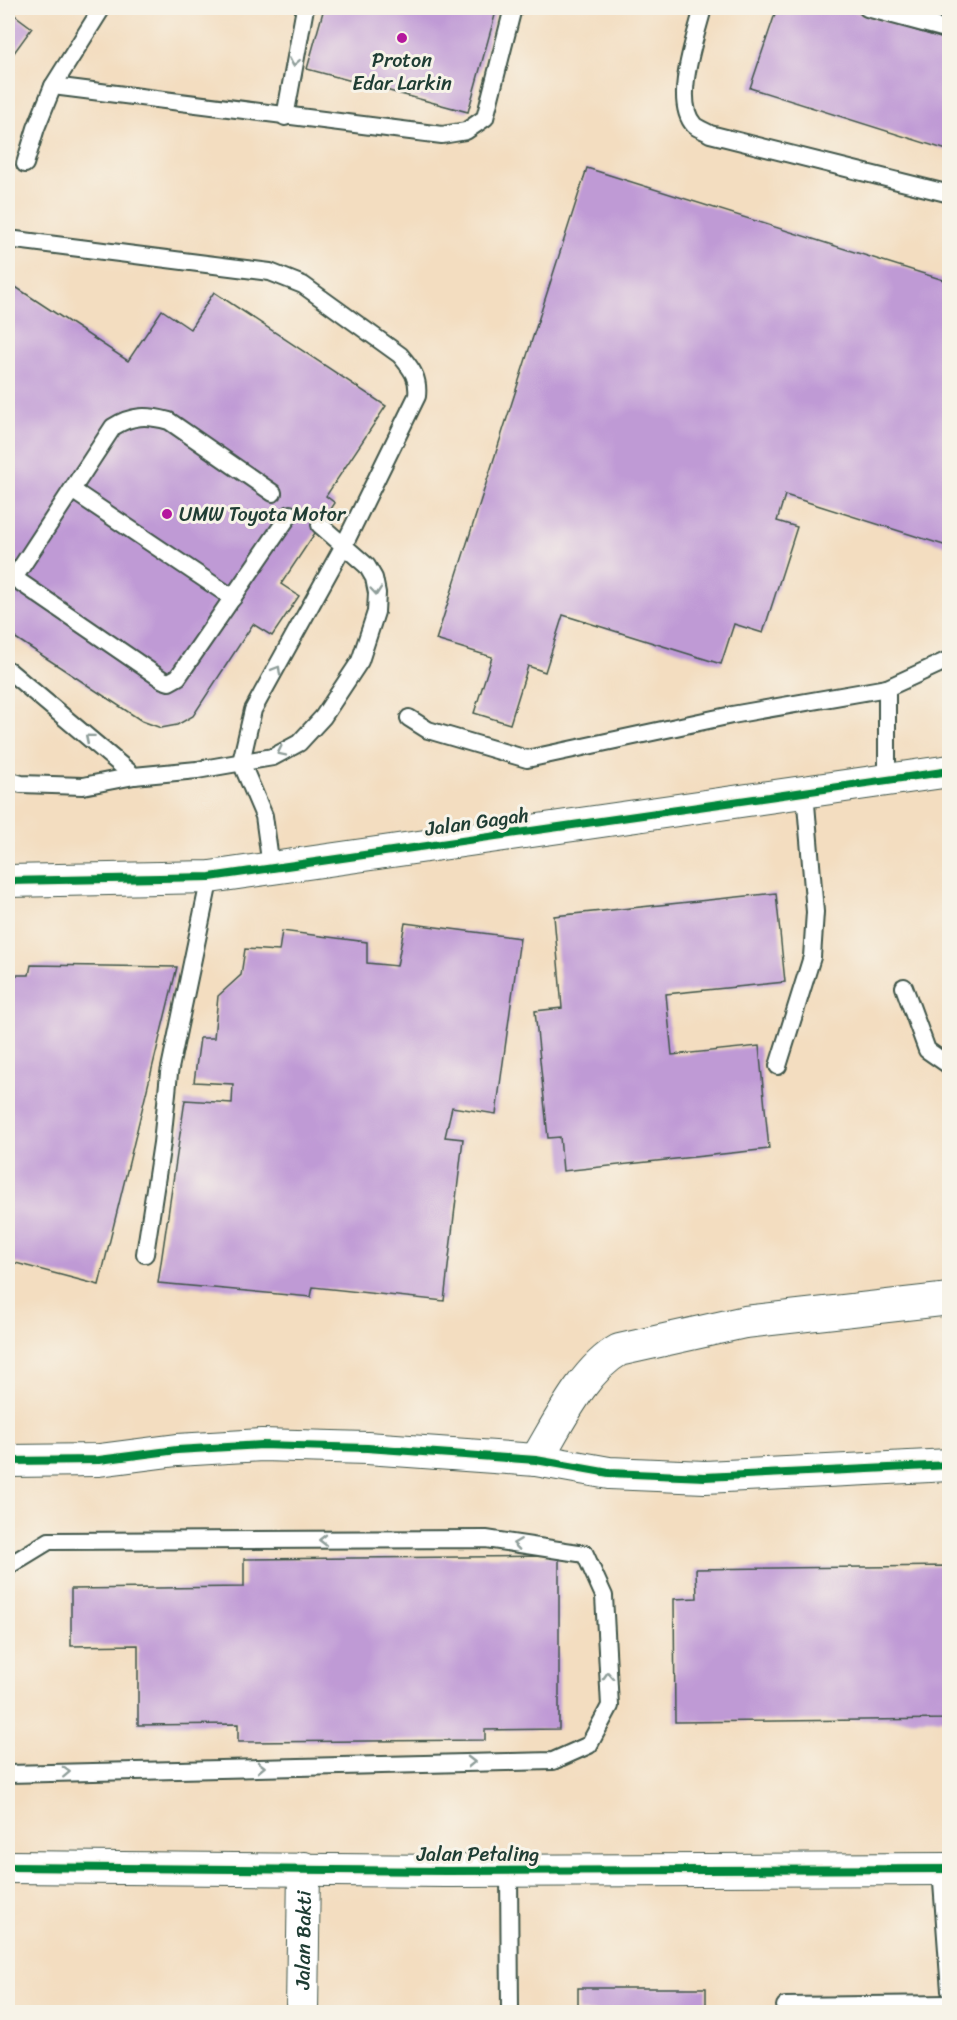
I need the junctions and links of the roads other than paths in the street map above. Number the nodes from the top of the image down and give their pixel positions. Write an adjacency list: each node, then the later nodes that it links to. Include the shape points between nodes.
1 (102, 8): 7 (lane)
2 (305, 8): 8 (lane, one-way to 8)
3 (513, 8): 8 (lane, via 485,118 466,131 442,135)
4 (703, 8): 10 (lane, via 685,90 686,109 694,125 710,134)
5 (867, 8): 6 (lane)
6 (942, 28)
7 (53, 86): 8 (lane); 9 (lane)
8 (285, 117)
9 (25, 164)
10 (950, 194)
11 (8, 239): 16 (lane, via 270,272 303,285 400,355 413,370 417,396)
12 (72, 490): 13 (lane, via 113,427 128,417 150,416 169,421); 17 (lane); 17 (lane, via 16,580 154,674 170,682 178,677)
13 (273, 493)
14 (290, 514): 17 (lane)
15 (320, 525): 16 (lane)
16 (344, 545): 22 (lane, one-way to 16, via 253,710); 22 (lane, one-way to 22, via 367,566 377,592 376,612 360,661 299,743 273,757)
17 (233, 598)
18 (950, 659): 20 (lane)
19 (8, 670): 24 (lane, one-way to 19)
20 (887, 688): 21 (lane, via 732,715 527,759 428,730); 26 (lane)
21 (408, 718)
22 (241, 762): 24 (lane); 28 (lane, via 264,816)
23 (950, 771): 26 (street, Jalan Gagah)
24 (134, 776): 25 (lane, via 83,786)
25 (8, 780)
26 (887, 780): 27 (street, Jalan Gagah)
27 (805, 792): 28 (street, Jalan Gagah); 32 (lane, via 815,912 812,957)
28 (270, 867): 29 (street, Jalan Gagah)
29 (210, 877): 30 (street, Jalan Gagah); 34 (lane, via 169,1073)
30 (8, 880)
31 (904, 987): 33 (lane, via 927,1050)
32 (778, 1066)
33 (950, 1066)
34 (145, 1254)
35 (950, 1299): 36 (street, via 746,1322 619,1350 604,1358 592,1372)
36 (536, 1460): 37 (street, via 262,1445 99,1460); 38 (street, via 609,1473 705,1477)
37 (8, 1461)
38 (950, 1466)
39 (8, 1566): 40 (lane, one-way to 39, via 553,1761 590,1745 610,1706 604,1596 585,1554 486,1539 50,1541)
40 (8, 1774)
41 (8, 1867): 42 (street, Jalan Petaling)
42 (304, 1868): 44 (street, Jalan Petaling); 48 (street, Jalan Bakti)
43 (946, 1869): 44 (street, Jalan Petaling); 45 (lane)
44 (509, 1870): 49 (lane)
45 (950, 1991)
46 (950, 2004): 47 (lane)
47 (785, 2006)
48 (302, 2013)
49 (510, 2013)

